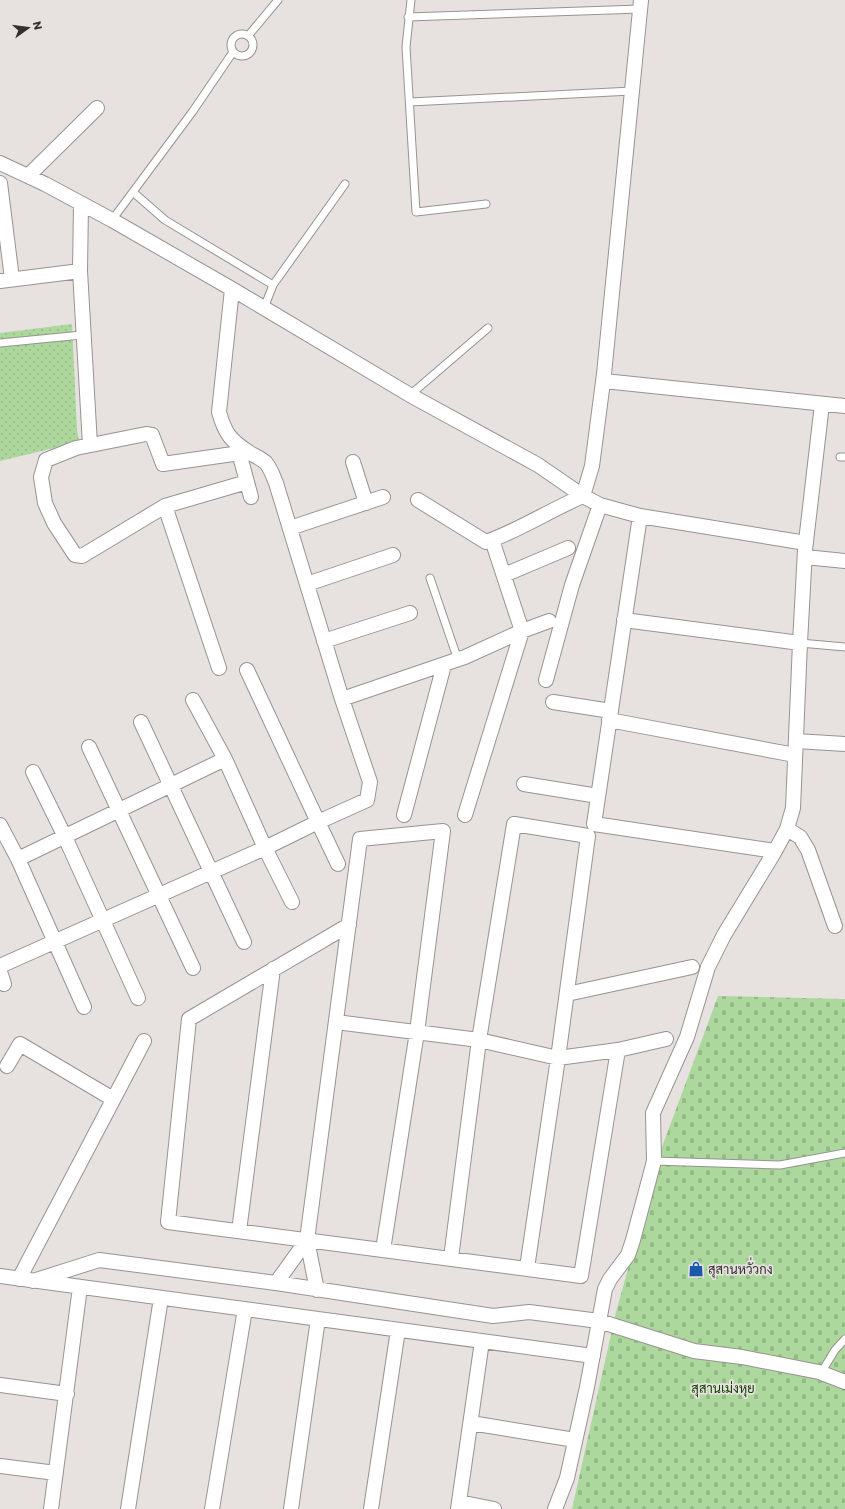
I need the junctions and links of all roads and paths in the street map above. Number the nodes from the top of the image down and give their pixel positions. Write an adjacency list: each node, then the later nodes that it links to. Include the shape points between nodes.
1 (278, 0): 5 (lane)
2 (411, 0): 4 (lane)
3 (641, 5): 4 (lane); 7 (street)
4 (408, 17): 8 (lane, via 406,47)
5 (248, 36): 6 (lane, via 241,34 234,38 231,45); 6 (lane, via 253,45 250,52 242,56)
6 (233, 52): 14 (lane)
7 (632, 91): 8 (lane); 26 (street)
8 (410, 102): 16 (lane, via 416,212)
9 (97, 108): 11 (street)
10 (0, 163): 11 (street)
11 (28, 176): 15 (street)
12 (0, 183): 19 (street)
13 (344, 184): 20 (lane)
14 (133, 192): 17 (lane); 20 (lane, via 165,220)
15 (81, 204): 17 (street); 18 (street)
16 (486, 204)
17 (112, 220): 21 (street)
18 (80, 271): 19 (street); 24 (street)
19 (6, 280)
20 (273, 285): 22 (lane)
21 (232, 290): 22 (street); 31 (street, via 219,412 223,426)
22 (264, 308): 27 (street)
23 (488, 328): 27 (lane)
24 (82, 335): 25 (lane); 30 (street)
25 (0, 343)
26 (604, 381): 28 (street); 34 (street, via 592,466)
27 (410, 395): 34 (street, via 538,465)
28 (822, 404): 29 (street); 45 (street)
29 (845, 406)
30 (90, 445): 31 (street, via 152,435 163,464); 40 (street, via 46,460 41,477 45,503 54,523 75,555 82,556)
31 (238, 449): 33 (street); 42 (street, via 266,463)
32 (353, 462): 38 (street)
33 (247, 482): 35 (street); 40 (street)
34 (583, 496): 39 (street); 43 (street)
35 (251, 497)
36 (383, 497): 38 (street)
37 (418, 500): 43 (street, via 486,542)
38 (366, 503): 42 (street)
39 (600, 505): 41 (street); 62 (street, via 572,585)
40 (165, 506): 60 (street)
41 (640, 516): 45 (street); 52 (street)
42 (290, 528): 50 (street)
43 (492, 540): 48 (street)
44 (568, 548): 48 (street)
45 (805, 550): 47 (street); 56 (street)
46 (393, 555): 50 (street)
47 (845, 561)
48 (504, 576): 54 (street)
49 (430, 578): 58 (lane)
50 (307, 584): 55 (street)
51 (410, 613): 55 (street)
52 (624, 620): 56 (street); 66 (street)
53 (549, 621): 54 (street)
54 (522, 631): 58 (street); 78 (street)
55 (324, 641): 63 (street)
56 (800, 643): 57 (lane); 70 (street)
57 (845, 647)
58 (458, 660): 59 (street)
59 (444, 665): 63 (street); 77 (street)
60 (219, 668)
61 (248, 670): 79 (street)
62 (546, 680)
63 (342, 699): 79 (street, via 370,782 367,800)
64 (193, 700): 71 (street)
65 (553, 702): 66 (street)
66 (610, 716): 70 (street); 75 (street)
67 (141, 722): 74 (street)
68 (845, 744): 70 (street)
69 (89, 747): 76 (street)
70 (795, 748): 81 (street, via 793,808)
71 (225, 759): 74 (street); 83 (street)
72 (33, 772): 82 (street)
73 (524, 784): 75 (street)
74 (170, 786): 76 (street); 87 (street)
75 (598, 796): 84 (street, via 594,824)
76 (119, 811): 82 (street); 88 (street)
77 (404, 815)
78 (465, 815)
79 (318, 822): 83 (street); 86 (street)
80 (0, 824): 85 (street)
81 (787, 829): 84 (street); 92 (street, via 804,841)
82 (65, 837): 85 (street); 90 (street)
83 (265, 848): 87 (street); 89 (street)
84 (775, 851): 112 (street, via 724,934 708,967 687,1037 653,1113)
85 (18, 859): 93 (street)
86 (338, 864)
87 (211, 873): 88 (street); 94 (street)
88 (158, 896): 90 (street); 97 (street)
89 (292, 902)
90 (102, 920): 93 (street); 100 (street)
91 (349, 925): 98 (street); 102 (street); 103 (street, via 360,839 443,832)
92 (836, 926)
93 (54, 942): 95 (street); 101 (street)
94 (244, 942)
95 (0, 966)
96 (692, 967): 99 (street)
97 (193, 968)
98 (273, 969): 113 (street); 113 (street, via 189,1019 168,1222)
99 (567, 994): 105 (street, via 588,836 514,824); 108 (street)
100 (138, 998)
101 (84, 1007)
102 (336, 1022): 103 (street); 114 (street)
103 (418, 1032): 105 (street); 115 (street)
104 (666, 1039): 107 (street)
105 (479, 1040): 108 (street); 116 (street)
106 (144, 1041): 110 (street)
107 (618, 1050): 108 (street); 117 (street, via 581,1276)
108 (558, 1058): 117 (street)
109 (7, 1066): 110 (street, via 20,1044)
110 (114, 1099): 119 (street)
111 (845, 1153): 112 (lane, via 780,1165)
112 (654, 1161): 127 (street, via 628,1255 605,1289)
113 (239, 1231): 114 (street)
114 (307, 1240): 115 (street); 121 (street); 123 (street)
115 (383, 1250): 116 (street)
116 (451, 1258): 117 (street)
117 (527, 1268)
118 (0, 1276): 119 (street)
119 (19, 1279): 120 (street)
120 (33, 1281): 121 (street, via 99,1260); 122 (street)
121 (276, 1284): 123 (street)
122 (80, 1287): 124 (street); 135 (street)
123 (318, 1290): 127 (street, via 493,1316 529,1312)
124 (161, 1298): 125 (street); 142 (street)
125 (245, 1309): 126 (street); 143 (street)
126 (318, 1319): 128 (street); 144 (street)
127 (599, 1321): 131 (street); 132 (street, via 694,1351 742,1357)
128 (398, 1330): 130 (street); 145 (street)
129 (845, 1339): 132 (lane)
130 (482, 1341): 131 (street); 136 (street)
131 (593, 1356): 137 (street)
132 (821, 1373): 133 (street)
133 (845, 1382)
134 (0, 1385): 135 (street)
135 (67, 1394): 139 (street)
136 (471, 1423): 137 (street); 140 (street)
137 (575, 1440): 147 (street, via 567,1478)
138 (0, 1466): 139 (street)
139 (56, 1472): 141 (street)
140 (459, 1506): 146 (street)
141 (51, 1509)
142 (128, 1509)
143 (212, 1509)
144 (291, 1509)
145 (371, 1509)
146 (494, 1509)
147 (555, 1509)

